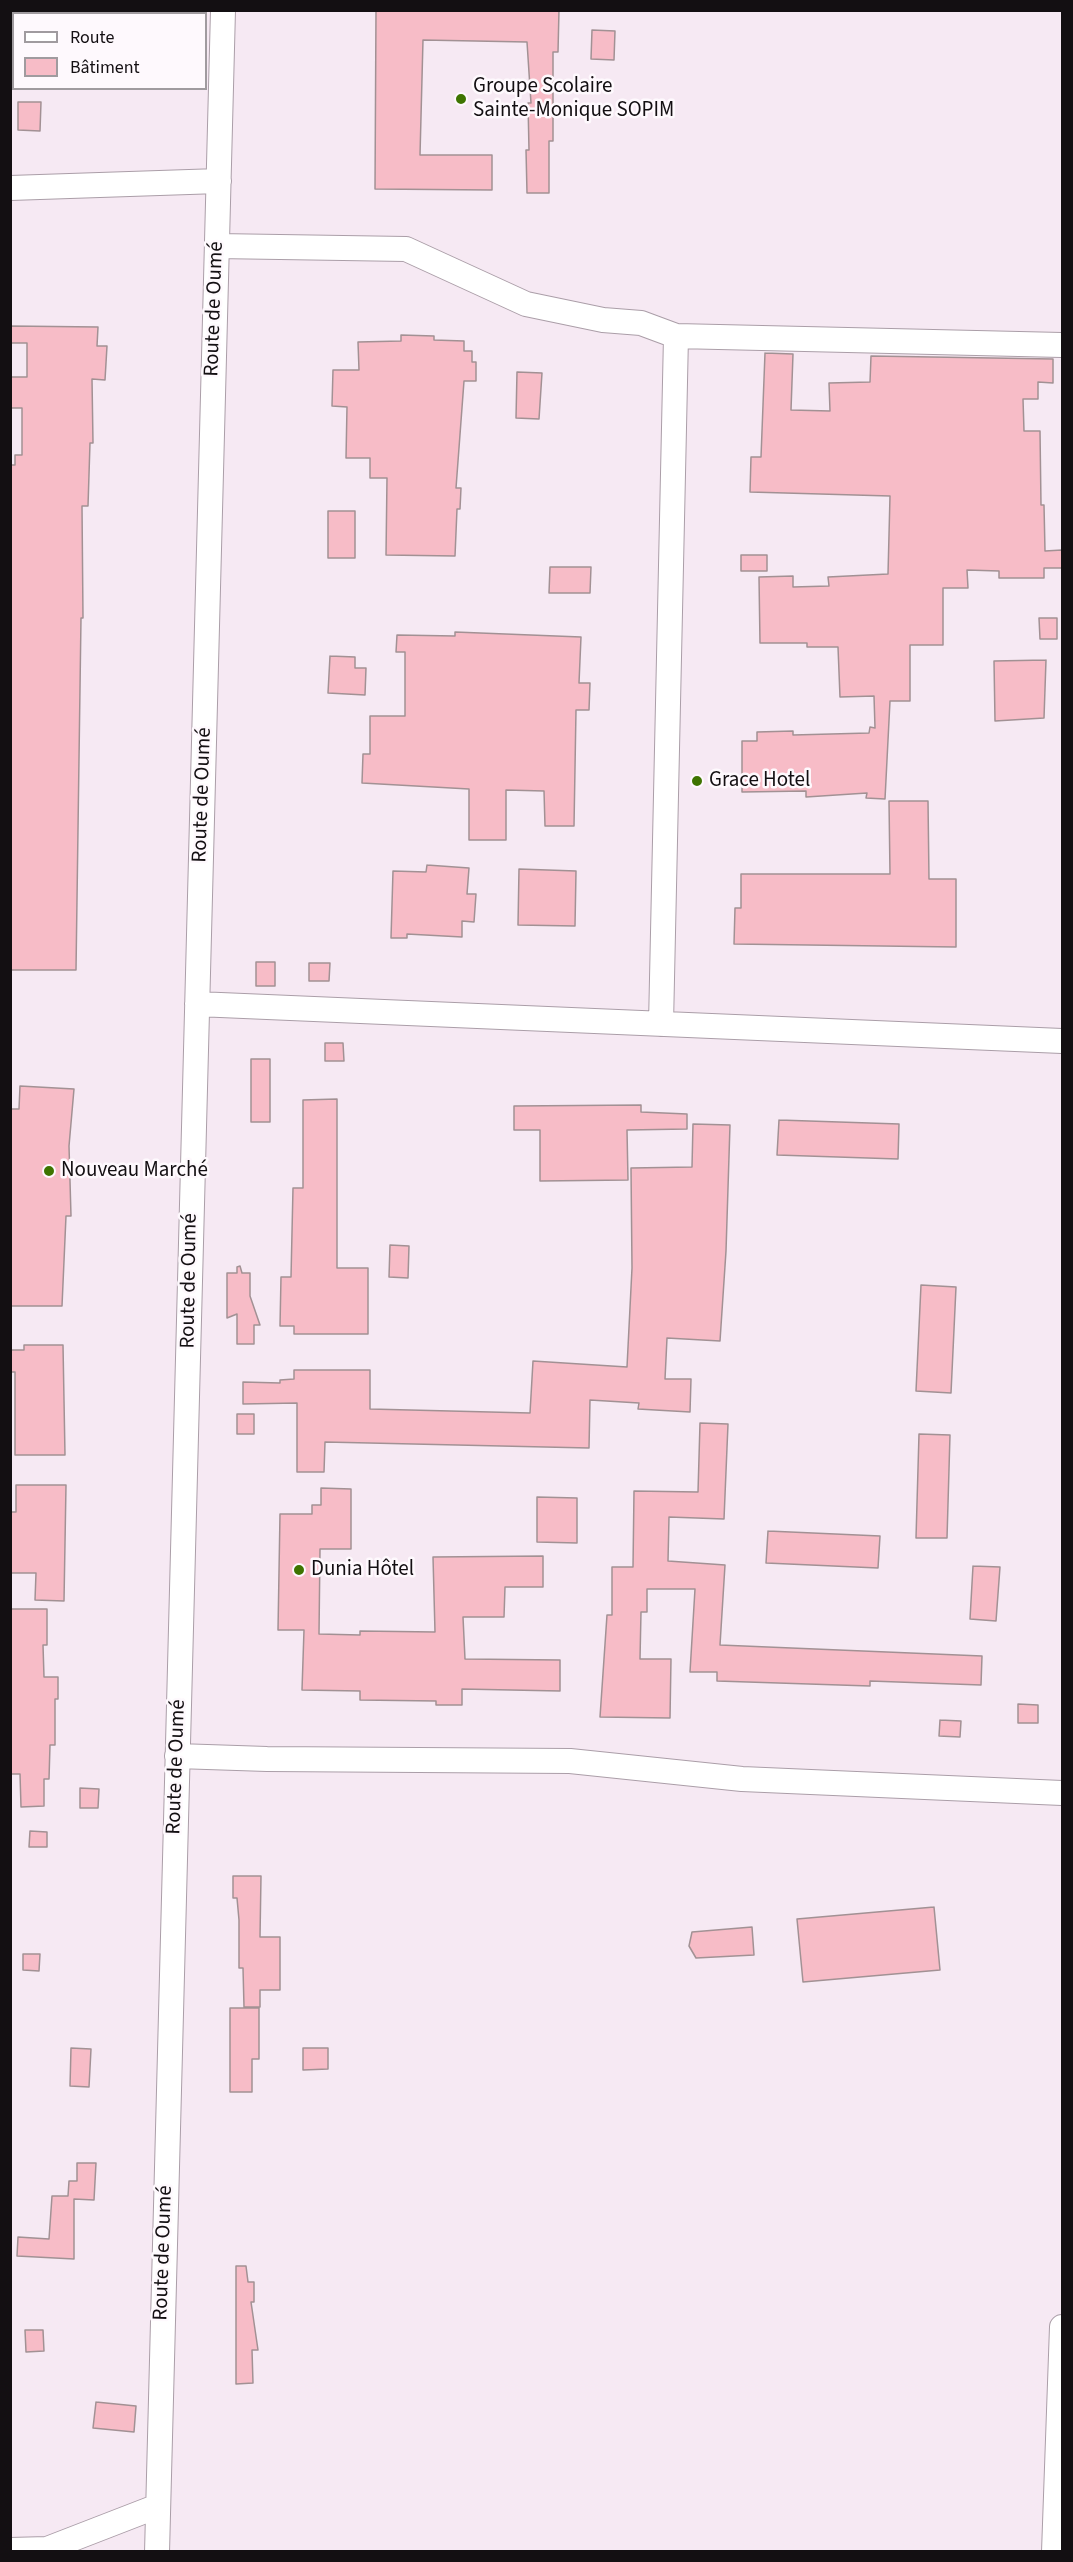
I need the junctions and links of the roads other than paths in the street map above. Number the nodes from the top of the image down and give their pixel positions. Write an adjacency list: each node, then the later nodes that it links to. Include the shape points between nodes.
1 (223, 10): 2 (street, Route de Oumé)
2 (219, 181): 3 (street); 4 (street, Route de Oumé)
3 (10, 188)
4 (217, 246): 5 (street, via 406,249 526,304 603,320 641,323); 7 (street, Route de Oumé)
5 (676, 336): 6 (street); 8 (street)
6 (1062, 345)
7 (197, 1004): 8 (street); 10 (street, Route de Oumé)
8 (662, 1024): 9 (street)
9 (1062, 1041)
10 (177, 1756): 11 (street, via 570,1761 742,1779); 13 (street, Route de Oumé)
11 (1062, 1793)
12 (1062, 2327): 17 (street)
13 (158, 2506): 15 (street); 16 (street, Route de Oumé)
14 (10, 2550): 15 (street)
15 (46, 2550)
16 (156, 2552)
17 (1054, 2552)

